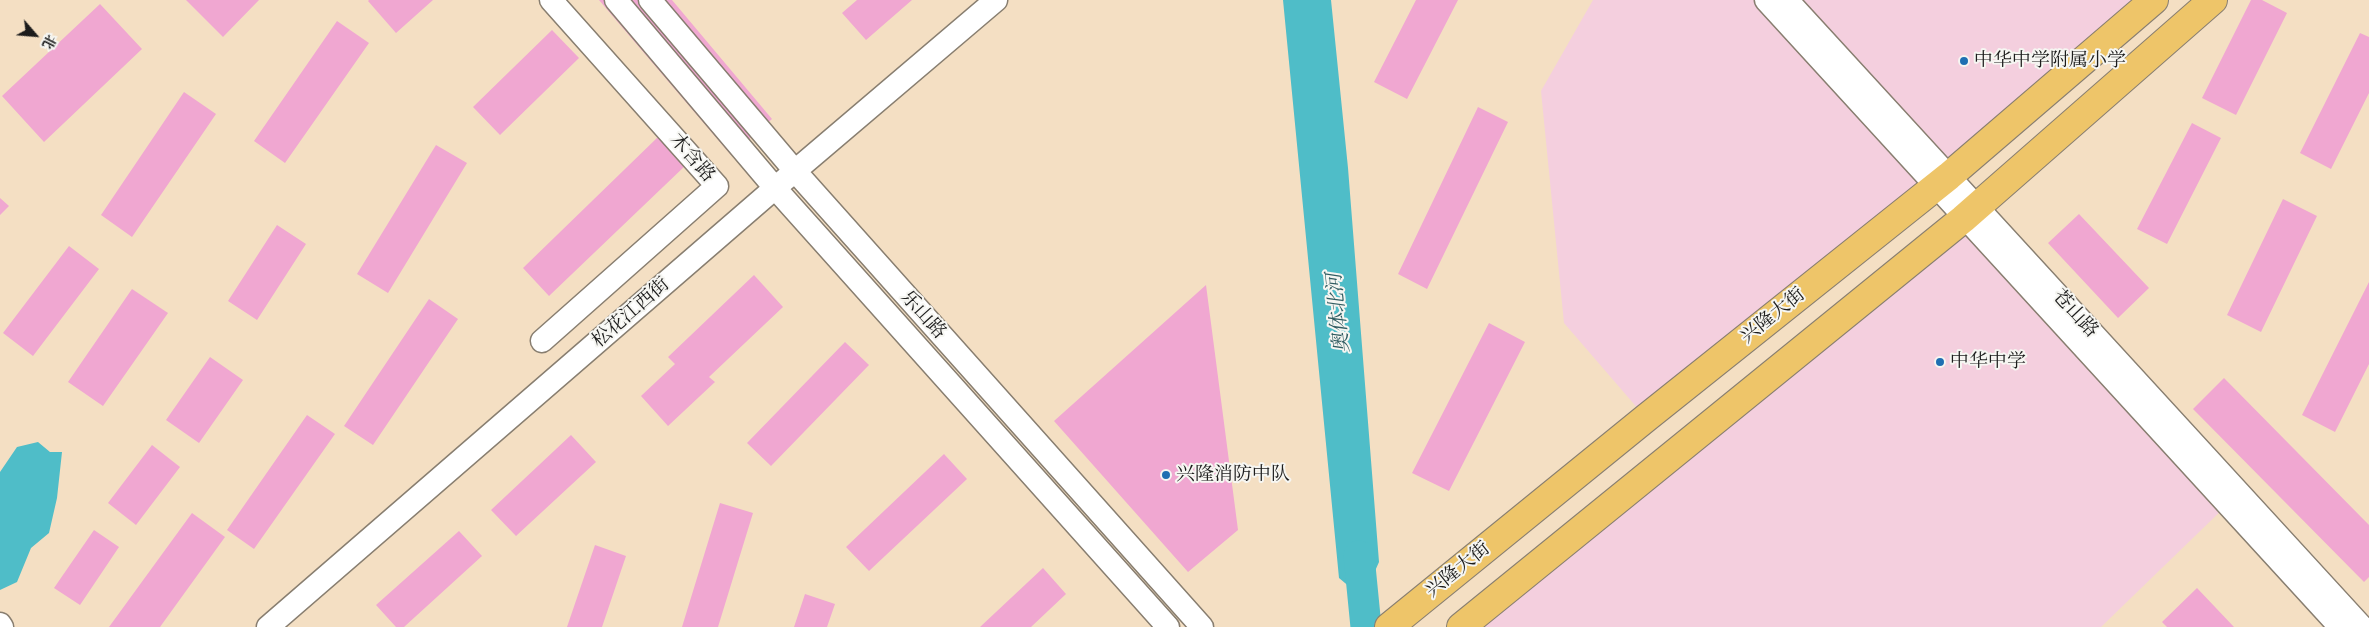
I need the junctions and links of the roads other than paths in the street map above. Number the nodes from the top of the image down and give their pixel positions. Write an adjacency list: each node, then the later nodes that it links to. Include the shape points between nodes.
1 (551, 0): 13 (street, 木含路, via 717,186)
2 (616, 0): 11 (street, 乐山路)
3 (650, 0): 9 (street, 乐山路)
4 (996, 0): 9 (street, 松花江西街)
5 (1766, 0): 10 (street, 苍山路)
6 (1787, 0): 10 (street, 苍山路)
7 (2154, 0): 10 (main road, 兴隆大街)
8 (2213, 0): 12 (main road)
9 (794, 172): 11 (street, 松花江西街); 18 (street, 乐山路)
10 (1942, 181): 12 (street, 苍山路); 19 (main road, 兴隆大街)
11 (775, 188): 16 (street, 松花江西街); 17 (street, 乐山路)
12 (1970, 212): 20 (main road); 21 (street, 苍山路); 22 (street, 苍山路)
13 (542, 341)
14 (0, 624): 15 (street)
15 (2, 627)
16 (268, 627)
17 (1168, 627)
18 (1202, 627)
19 (1389, 627)
20 (1461, 627)
21 (2340, 627)
22 (2362, 627)

